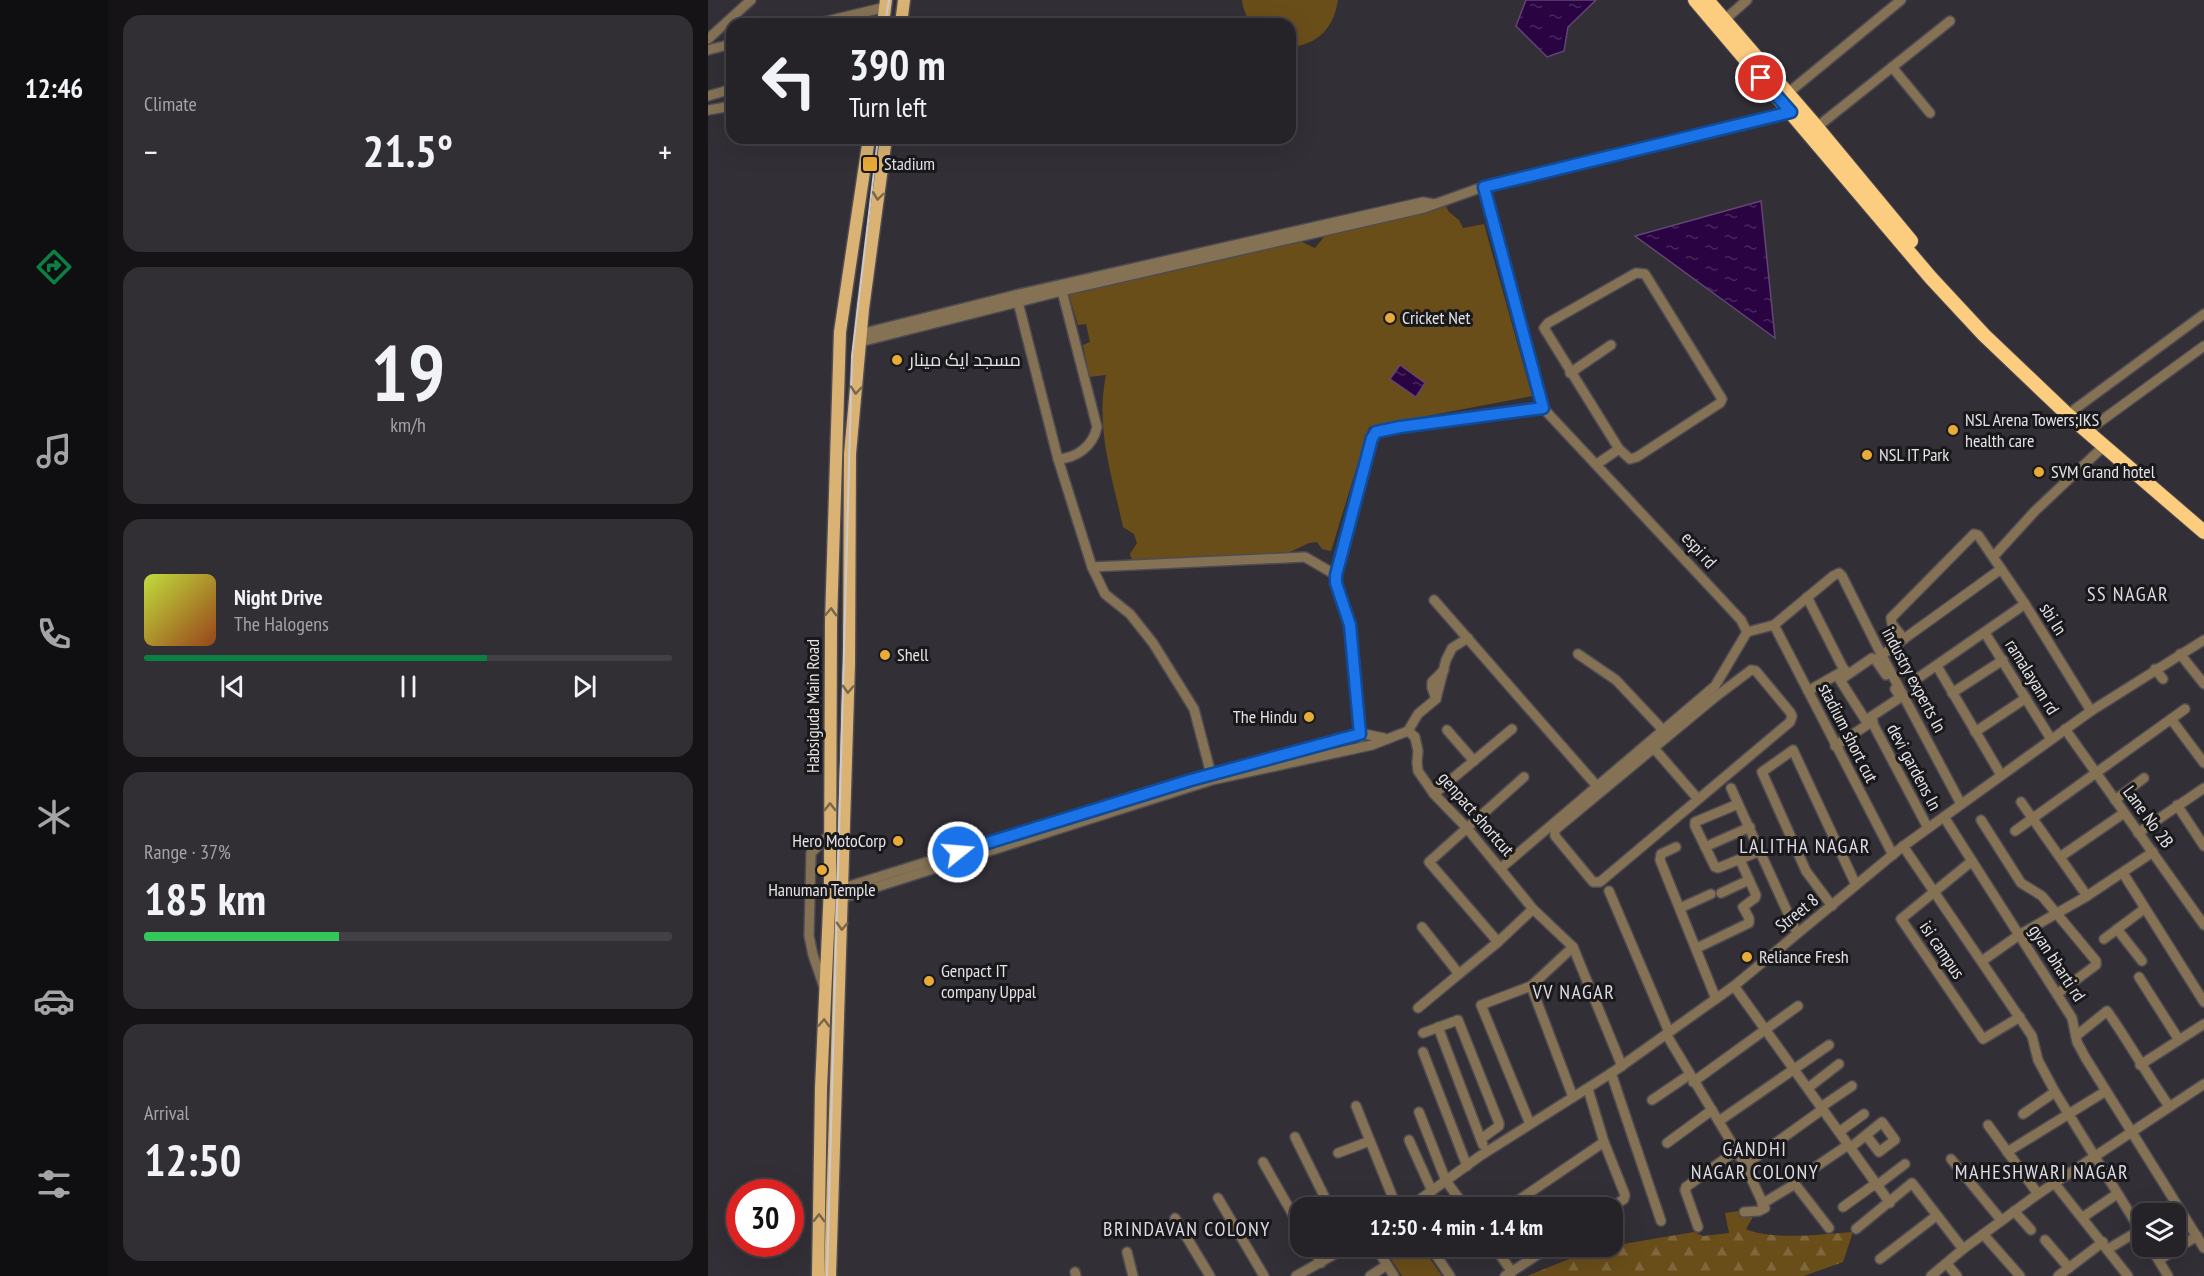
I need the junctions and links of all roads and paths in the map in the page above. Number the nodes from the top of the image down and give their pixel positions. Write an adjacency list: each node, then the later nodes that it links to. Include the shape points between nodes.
1 (751, 0): 8 (street)
2 (903, 0): 10 (main road)
3 (1695, 0): 13 (highway)
4 (1707, 0): 13 (highway)
5 (1747, 0): 13 (street)
6 (1901, 0): 19 (street)
7 (886, 4): 9 (street)
8 (731, 18)
9 (836, 18)
10 (902, 18)
11 (1950, 21): 17 (street)
12 (726, 23): 14 (street)
13 (1721, 23): 19 (highway); 22 (highway)
14 (708, 39)
15 (726, 46): 16 (street)
16 (708, 50)
17 (1892, 67): 24 (street); 25 (street)
18 (726, 91): 20 (street)
19 (1788, 93): 22 (highway)
20 (708, 96)
21 (726, 107): 23 (street)
22 (1795, 109): 25 (highway); 28 (street); 36 (highway, via 1931,278 1984,335)
23 (708, 110)
24 (1930, 113)
25 (1817, 127): 36 (highway, via 1951,288)
26 (868, 144): 44 (main road, Habsiguda Main Road, via 840,332)
27 (885, 144): 33 (main road, Habsiguda Main Road, one-way to 33)
28 (1484, 187): 29 (street); 38 (street, espi rd)
29 (1434, 204): 30 (street); 33 (street, via 1423,202 1016,295)
30 (1062, 291): 31 (street); 43 (street, via 1097,427 1094,439 1082,451)
31 (1018, 302): 33 (street); 43 (street)
32 (2204, 314): 39 (street)
33 (860, 338): 45 (main road, Habsiguda Main Road, one-way to 45)
34 (1611, 345): 37 (street)
35 (2204, 346): 40 (street)
36 (2022, 366): 39 (highway); 41 (highway)
37 (1570, 373): 42 (street); 42 (street, via 1544,328 1548,322 1636,273 1645,274 1722,399 1637,457 1630,459)
38 (1543, 408): 46 (street, espi rd); 52 (street, via 1376,432)
39 (2075, 409): 40 (highway)
40 (2094, 426): 47 (highway)
41 (2104, 446): 48 (highway); 49 (street)
42 (1619, 448): 46 (street)
43 (1058, 459): 50 (street)
44 (836, 460): 45 (main road); 122 (main road, Habsiguda Main Road, one-way to 44)
45 (850, 460): 139 (main road, Habsiguda Main Road, one-way to 139)
46 (1597, 464): 57 (street, espi rd, via 1741,620)
47 (2204, 522)
48 (2204, 532)
49 (1994, 556): 51 (street); 61 (street, via 1978,535 1972,536 1891,618)
50 (1092, 567): 52 (street, via 1305,557); 97 (street, via 1105,594 1130,614 1153,643 1194,709)
51 (2001, 568): 55 (street); 61 (street)
52 (1336, 575): 88 (street, via 1350,625)
53 (1808, 597): 56 (street); 62 (street, industry experts ln, via 1836,574 1842,576); 68 (street, devi gardens ln)
54 (1434, 600): 59 (street)
55 (2025, 604): 58 (street, sbi ln); 78 (street, sbi ln)
56 (1774, 625): 57 (street); 72 (street, stadium short cut)
57 (1747, 632): 74 (street)
58 (1985, 633): 65 (street, ramalayam rd); 66 (street, sbi ln)
59 (1468, 638): 86 (street, via 1452,648 1436,699 1418,714); 102 (street)
60 (2204, 640): 64 (street, Street 8)
61 (1901, 642): 62 (street)
62 (1880, 652): 68 (street); 76 (street, industry experts ln)
63 (1578, 654): 85 (street, via 1616,680)
64 (2180, 654): 67 (street, Street 8); 71 (street)
65 (2003, 660): 73 (street); 75 (street, ramalayam rd)
66 (1937, 666): 69 (street, sbi ln); 73 (street)
67 (2155, 669): 70 (street); 78 (street, Street 8)
68 (1840, 675): 72 (street); 81 (street, devi gardens ln); 81 (street, via 1873,658 1899,694)
69 (1918, 678)
70 (2163, 679)
71 (2204, 684)
72 (1808, 691): 92 (street, stadium short cut)
73 (1952, 693): 87 (street)
74 (1711, 695): 79 (street); 107 (street, via 1754,670 1790,712 1791,719)
75 (2026, 698): 87 (street); 90 (street, ramalayam rd)
76 (1905, 699): 81 (street); 111 (street, industry experts ln)
77 (2185, 709): 80 (street)
78 (2091, 711): 83 (street, Street 8)
79 (1687, 716): 85 (street); 91 (street)
80 (2171, 719): 95 (street); 96 (street)
81 (1869, 722): 92 (street); 119 (street, devi gardens ln)
82 (1512, 729): 94 (street)
83 (2065, 729): 90 (street, Street 8); 96 (street, Lane No 2B)
84 (1447, 730): 94 (street)
85 (1663, 730): 91 (street)
86 (1408, 731): 89 (street); 106 (street, genpact shortcut, via 1415,737 1418,771)
87 (1975, 732): 98 (street)
88 (1360, 734): 89 (street); 93 (street); 97 (street)
89 (1384, 738): 93 (street)
90 (2051, 739): 98 (street, Street 8)
91 (1652, 745): 101 (street); 107 (street)
92 (1835, 746): 129 (street, stadium short cut)
93 (1360, 747): 105 (street)
94 (1474, 761): 106 (street)
95 (2204, 763)
96 (2096, 773): 108 (street, Lane No 2B); 116 (street)
97 (1211, 774): 105 (street)
98 (2001, 775): 111 (street, Street 8)
99 (1524, 777): 118 (street)
100 (2144, 778): 108 (street)
101 (1607, 782): 102 (street); 107 (street, via 1554,833 1596,882)
102 (1596, 785): 133 (street)
103 (1731, 788): 110 (street)
104 (2204, 788): 112 (street)
105 (1160, 793): 139 (street)
106 (1434, 794): 118 (street, genpact shortcut)
107 (1698, 799)
108 (2115, 800): 113 (street, Lane No 2B)
109 (2021, 802): 116 (street)
110 (1738, 804): 117 (street); 126 (street, via 1695,822)
111 (1961, 804): 114 (street, Street 8)
112 (2177, 805): 121 (street); 123 (street)
113 (2124, 813): 121 (street, Lane No 2B); 130 (street)
114 (1944, 817): 119 (street, Street 8); 132 (street, gyan bharti rd)
115 (1981, 819): 145 (street, via 2021,883 2042,896)
116 (2034, 819): 120 (street); 130 (street)
117 (1750, 827): 126 (street); 127 (street)
118 (1466, 828): 133 (street, genpact shortcut); 152 (street, via 1429,862)
119 (1928, 828): 124 (street, Street 8)
120 (2015, 831)
121 (2138, 833): 128 (street, Lane No 2B)
122 (830, 834): 161 (main road, Habsiguda Main Road); 161 (street, via 812,853 811,863 809,936)
123 (2203, 842)
124 (1903, 846): 129 (street, Street 8); 138 (street)
125 (1676, 847): 142 (street, via 1659,856)
126 (1705, 847): 131 (street, via 1715,867)
127 (1760, 851): 131 (street); 149 (street)
128 (2153, 852): 134 (street); 146 (street, Lane No 2B)
129 (1893, 855): 136 (street, Street 8)
130 (2060, 857): 140 (street)
131 (1740, 860): 135 (street)
132 (1972, 861): 138 (street, isi campus); 150 (street, gyan bharti rd)
133 (1501, 868): 143 (street, genpact shortcut)
134 (2123, 873): 140 (street); 144 (street)
135 (1749, 880): 142 (street); 154 (street, via 1756,896 1743,907 1749,923)
136 (1856, 885): 141 (street, Street 8); 141 (street, via 1792,750 1762,772 1806,872)
137 (1609, 891): 172 (street)
138 (1935, 892): 155 (street); 167 (street, isi campus, via 1901,919 1983,1039)
139 (842, 893): 188 (main road, Habsiguda Main Road, one-way to 188)
140 (2087, 896): 145 (street)
141 (1832, 906): 149 (street, Street 8)
142 (1680, 908): 154 (street)
143 (1533, 909): 152 (street); 153 (street, genpact shortcut)
144 (2144, 909): 148 (street); 164 (street)
145 (2056, 914): 150 (street); 162 (street, via 2096,961 2096,965)
146 (2204, 925)
147 (1422, 927): 157 (street)
148 (2118, 929): 151 (street); 156 (street)
149 (1797, 933): 160 (street, Street 8)
150 (2019, 935): 155 (street); 162 (street, gyan bharti rd)
151 (2104, 939)
152 (1498, 942): 157 (street)
153 (1573, 947): 159 (street); 179 (street)
154 (1696, 948): 163 (street)
155 (1982, 961): 167 (street)
156 (2142, 961)
157 (1458, 974): 166 (street)
158 (2139, 978): 174 (street)
159 (1530, 986): 191 (street); 202 (street, via 1481,1005)
160 (1734, 986): 163 (street, Street 8); 170 (street)
161 (825, 992): 185 (main road, Habsiguda Main Road, one-way to 161)
162 (2057, 994): 173 (street, gyan bharti rd, via 2073,1018)
163 (1716, 999): 172 (street, Street 8)
164 (2204, 1002)
165 (1798, 1006): 170 (street)
166 (1418, 1008)
167 (2019, 1017): 190 (street, via 2032,1036 2038,1060)
168 (2204, 1024): 174 (street)
169 (1438, 1027): 171 (street); 208 (street); 208 (street, via 1458,1020 1499,1123)
170 (1766, 1028): 180 (street); 182 (street)
171 (1423, 1033)
172 (1667, 1033): 179 (street, Street 8); 182 (street)
173 (2076, 1036): 178 (street, via 2107,1011); 189 (street, gyan bharti rd)
174 (2179, 1040): 178 (street)
175 (1829, 1045): 180 (street)
176 (1423, 1052): 223 (street)
177 (1839, 1064): 186 (street)
178 (2140, 1065): 194 (street)
179 (1622, 1066): 181 (street, Street 8)
180 (1795, 1070): 186 (street); 201 (street)
181 (1611, 1073): 187 (street, Street 8); 249 (street)
182 (1691, 1078): 192 (street); 196 (street)
183 (2204, 1084): 194 (street)
184 (1852, 1086): 195 (street)
185 (821, 1088): 188 (main road); 276 (main road, Habsiguda Main Road, one-way to 185)
186 (1808, 1088): 195 (street)
187 (1588, 1089): 191 (street, Street 8); 211 (street)
188 (837, 1090): 277 (main road, Habsiguda Main Road)
189 (2106, 1091): 200 (street); 204 (street, gyan bharti rd)
190 (2055, 1092): 199 (street); 200 (street)
191 (1574, 1097): 202 (street, Street 8)
192 (1653, 1100)
193 (1356, 1106): 209 (street)
194 (2169, 1106): 204 (street)
195 (1822, 1108): 205 (street); 222 (street)
196 (1712, 1110): 201 (street); 212 (street)
197 (1419, 1112): 225 (street)
198 (1864, 1114): 205 (street)
199 (2023, 1114)
200 (2069, 1115): 215 (street); 218 (street)
201 (1719, 1121): 214 (street)
202 (1530, 1124): 217 (street, Street 8)
203 (1988, 1125): 215 (street)
204 (2132, 1131): 218 (street); 256 (street, gyan bharti rd)
205 (1839, 1132): 213 (street)
206 (1866, 1135): 213 (street)
207 (1295, 1137): 231 (street)
208 (1481, 1139): 217 (street)
209 (1370, 1140): 216 (street); 232 (street)
210 (1409, 1140): 228 (street)
211 (1604, 1142): 235 (street); 237 (street)
212 (1667, 1143)
213 (1849, 1146): 224 (street); 227 (street)
214 (1737, 1150): 222 (street); 250 (street, via 1686,1187)
215 (2007, 1152): 229 (street)
216 (1338, 1153)
217 (1486, 1153): 223 (street, Street 8)
218 (2095, 1156): 226 (street); 230 (street)
219 (1951, 1159): 248 (street)
220 (1263, 1162): 241 (street)
221 (1905, 1164): 227 (street)
222 (1746, 1165): 239 (street)
223 (1467, 1166): 225 (street, Street 8)
224 (1811, 1170)
225 (1446, 1181): 228 (street, Street 8); 234 (street)
226 (2055, 1184): 229 (street); 245 (street)
227 (1876, 1185): 238 (street); 240 (street)
228 (1432, 1191): 233 (street, Street 8)
229 (2038, 1194): 242 (street)
230 (2117, 1194): 245 (street); 247 (street)
231 (1325, 1197)
232 (1393, 1197)
233 (1424, 1197)
234 (1458, 1197)
235 (1523, 1197)
236 (1218, 1198): 280 (street)
237 (1623, 1199)
238 (1890, 1203): 244 (street, via 1912,1183); 252 (street)
239 (1762, 1204): 243 (street, via 1764,1210); 251 (street, via 1795,1184)
240 (1843, 1207)
241 (1290, 1209)
242 (2014, 1211): 248 (street); 253 (street)
243 (1744, 1212)
244 (1936, 1216): 260 (street); 269 (street)
245 (2083, 1217): 258 (street)
246 (1175, 1218): 279 (street)
247 (2132, 1218)
248 (2001, 1220): 254 (street)
249 (1661, 1221)
250 (1698, 1227)
251 (1829, 1228)
252 (1856, 1229)
253 (2031, 1230)
254 (1983, 1234): 260 (street); 287 (street)
255 (2132, 1236): 258 (street)
256 (2197, 1236): 259 (street, gyan bharti rd); 270 (street)
257 (2045, 1240): 274 (street)
258 (2105, 1246): 274 (street); 289 (street)
259 (2204, 1248)
260 (1963, 1249): 272 (street)
261 (1127, 1252): 278 (street)
262 (1318, 1257): 271 (street)
263 (1332, 1257): 271 (street)
264 (1382, 1257): 273 (street)
265 (1437, 1257): 284 (street)
266 (1500, 1257): 275 (street)
267 (1534, 1257): 275 (street)
268 (2157, 1257): 270 (street)
269 (1880, 1259)
270 (2159, 1260): 290 (street)
271 (1321, 1263): 281 (street)
272 (1947, 1264): 285 (street); 286 (street)
273 (1387, 1265): 282 (street); 283 (street)
274 (2069, 1268): 288 (street)
275 (1508, 1274)
276 (818, 1276)
277 (830, 1276)
278 (1133, 1276)
279 (1210, 1276)
280 (1264, 1276)
281 (1296, 1276)
282 (1370, 1276)
283 (1394, 1276)
284 (1450, 1276)
285 (1931, 1276)
286 (1957, 1276)
287 (2020, 1276)
288 (2058, 1276)
289 (2128, 1276)
290 (2168, 1276)

